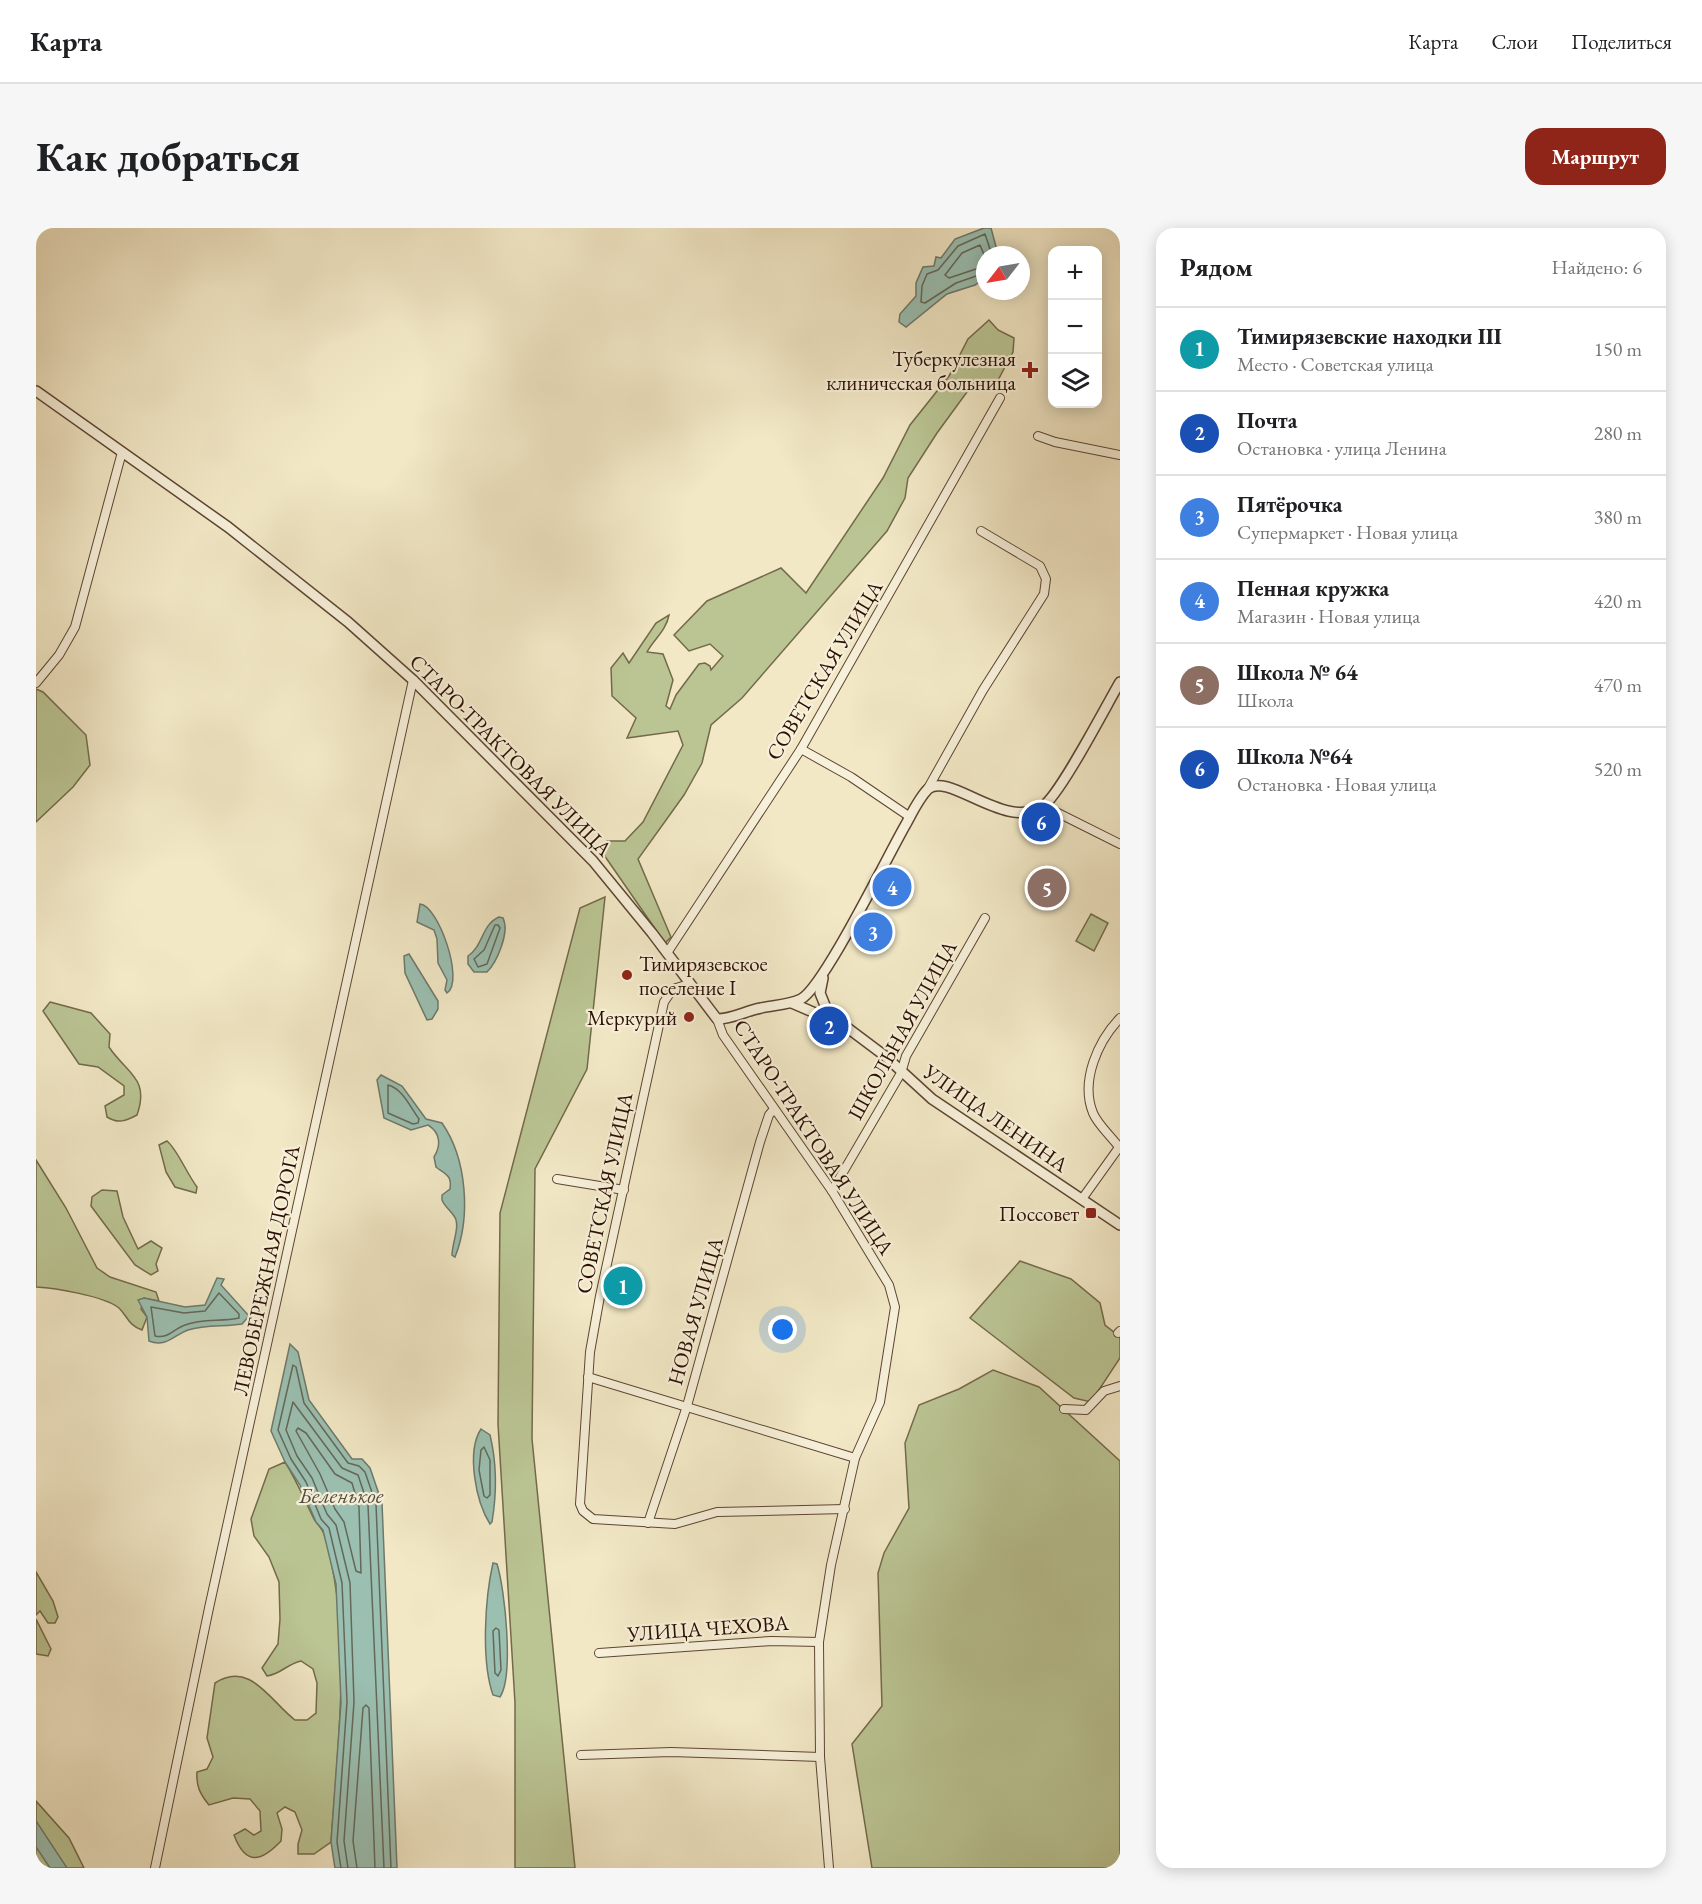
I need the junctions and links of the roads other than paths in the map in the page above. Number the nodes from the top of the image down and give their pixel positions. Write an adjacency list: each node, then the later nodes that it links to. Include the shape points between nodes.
1 (36, 391): 4 (street, СТАРО-ТРАКТОВАЯ УЛИЦА)
2 (1000, 398): 10 (street, СОВЕТСКАЯ УЛИЦА)
3 (1038, 436): 5 (street)
4 (122, 452): 7 (street, СТАРО-ТРАКТОВАЯ УЛИЦА, via 308,589); 9 (street, via 75,627)
5 (1120, 455)
6 (981, 531): 11 (street, via 1040,566 1047,584)
7 (413, 680): 16 (street, СТАРО-ТРАКТОВАЯ УЛИЦА, via 594,861); 42 (street, ЛЕВОБЕРЕЖНАЯ ДОРОГА)
8 (1120, 682): 12 (street)
9 (36, 683)
10 (801, 748): 13 (street); 16 (street, СОВЕТСКАЯ УЛИЦА)
11 (927, 790): 12 (street, via 943,785 1005,812 1035,811); 13 (street)
12 (1044, 806): 14 (street)
13 (910, 817): 17 (street)
14 (1120, 844)
15 (985, 918): 23 (street, ШКОЛЬНАЯ УЛИЦА, via 906,1056)
16 (667, 953): 18 (street, СТАРО-ТРАКТОВАЯ УЛИЦА)
17 (826, 969): 19 (street, via 808,994); 20 (street, via 820,993)
18 (689, 984): 22 (street, СТАРО-ТРАКТОВАЯ УЛИЦА); 27 (street, СОВЕТСКАЯ УЛИЦА, via 673,988 664,1002)
19 (792, 1003): 20 (street, УЛИЦА ЛЕНИНА); 22 (street)
20 (830, 1018): 23 (street, УЛИЦА ЛЕНИНА, via 885,1056)
21 (1120, 1018): 25 (street, via 1102,1040 1090,1083 1094,1115)
22 (717, 1019): 24 (street, СТАРО-ТРАКТОВАЯ УЛИЦА, via 723,1035)
23 (901, 1073): 28 (street, ШКОЛЬНАЯ УЛИЦА); 29 (street, УЛИЦА ЛЕНИНА, via 932,1099)
24 (774, 1109): 28 (street, СТАРО-ТРАКТОВАЯ УЛИЦА); 33 (street, НОВАЯ УЛИЦА, via 760,1142)
25 (1120, 1146): 29 (street)
26 (557, 1179): 27 (street)
27 (624, 1190): 31 (street, СОВЕТСКАЯ УЛИЦА, via 600,1296)
28 (832, 1191): 35 (street, СТАРО-ТРАКТОВАЯ УЛИЦА, via 889,1285 895,1307 880,1402)
29 (1082, 1199): 30 (street, УЛИЦА ЛЕНИНА)
30 (1120, 1225)
31 (588, 1377): 33 (street); 37 (street, СОВЕТСКАЯ УЛИЦА, via 579,1497 583,1511 593,1519)
32 (1120, 1386): 34 (street, via 1104,1391 1086,1410)
33 (687, 1406): 35 (street); 37 (street, НОВАЯ УЛИЦА)
34 (1064, 1409)
35 (855, 1458): 36 (street, СТАРО-ТРАКТОВАЯ УЛИЦА)
36 (845, 1509): 37 (street, via 730,1511 675,1524); 38 (street, СТАРО-ТРАКТОВАЯ УЛИЦА)
37 (648, 1522)
38 (819, 1642): 39 (street, УЛИЦА ЧЕХОВА, via 771,1641); 41 (street, СТАРО-ТРАКТОВАЯ УЛИЦА)
39 (599, 1653)
40 (581, 1755): 41 (street, via 671,1752)
41 (820, 1757): 43 (street, СТАРО-ТРАКТОВАЯ УЛИЦА)
42 (155, 1868)
43 (830, 1868)

